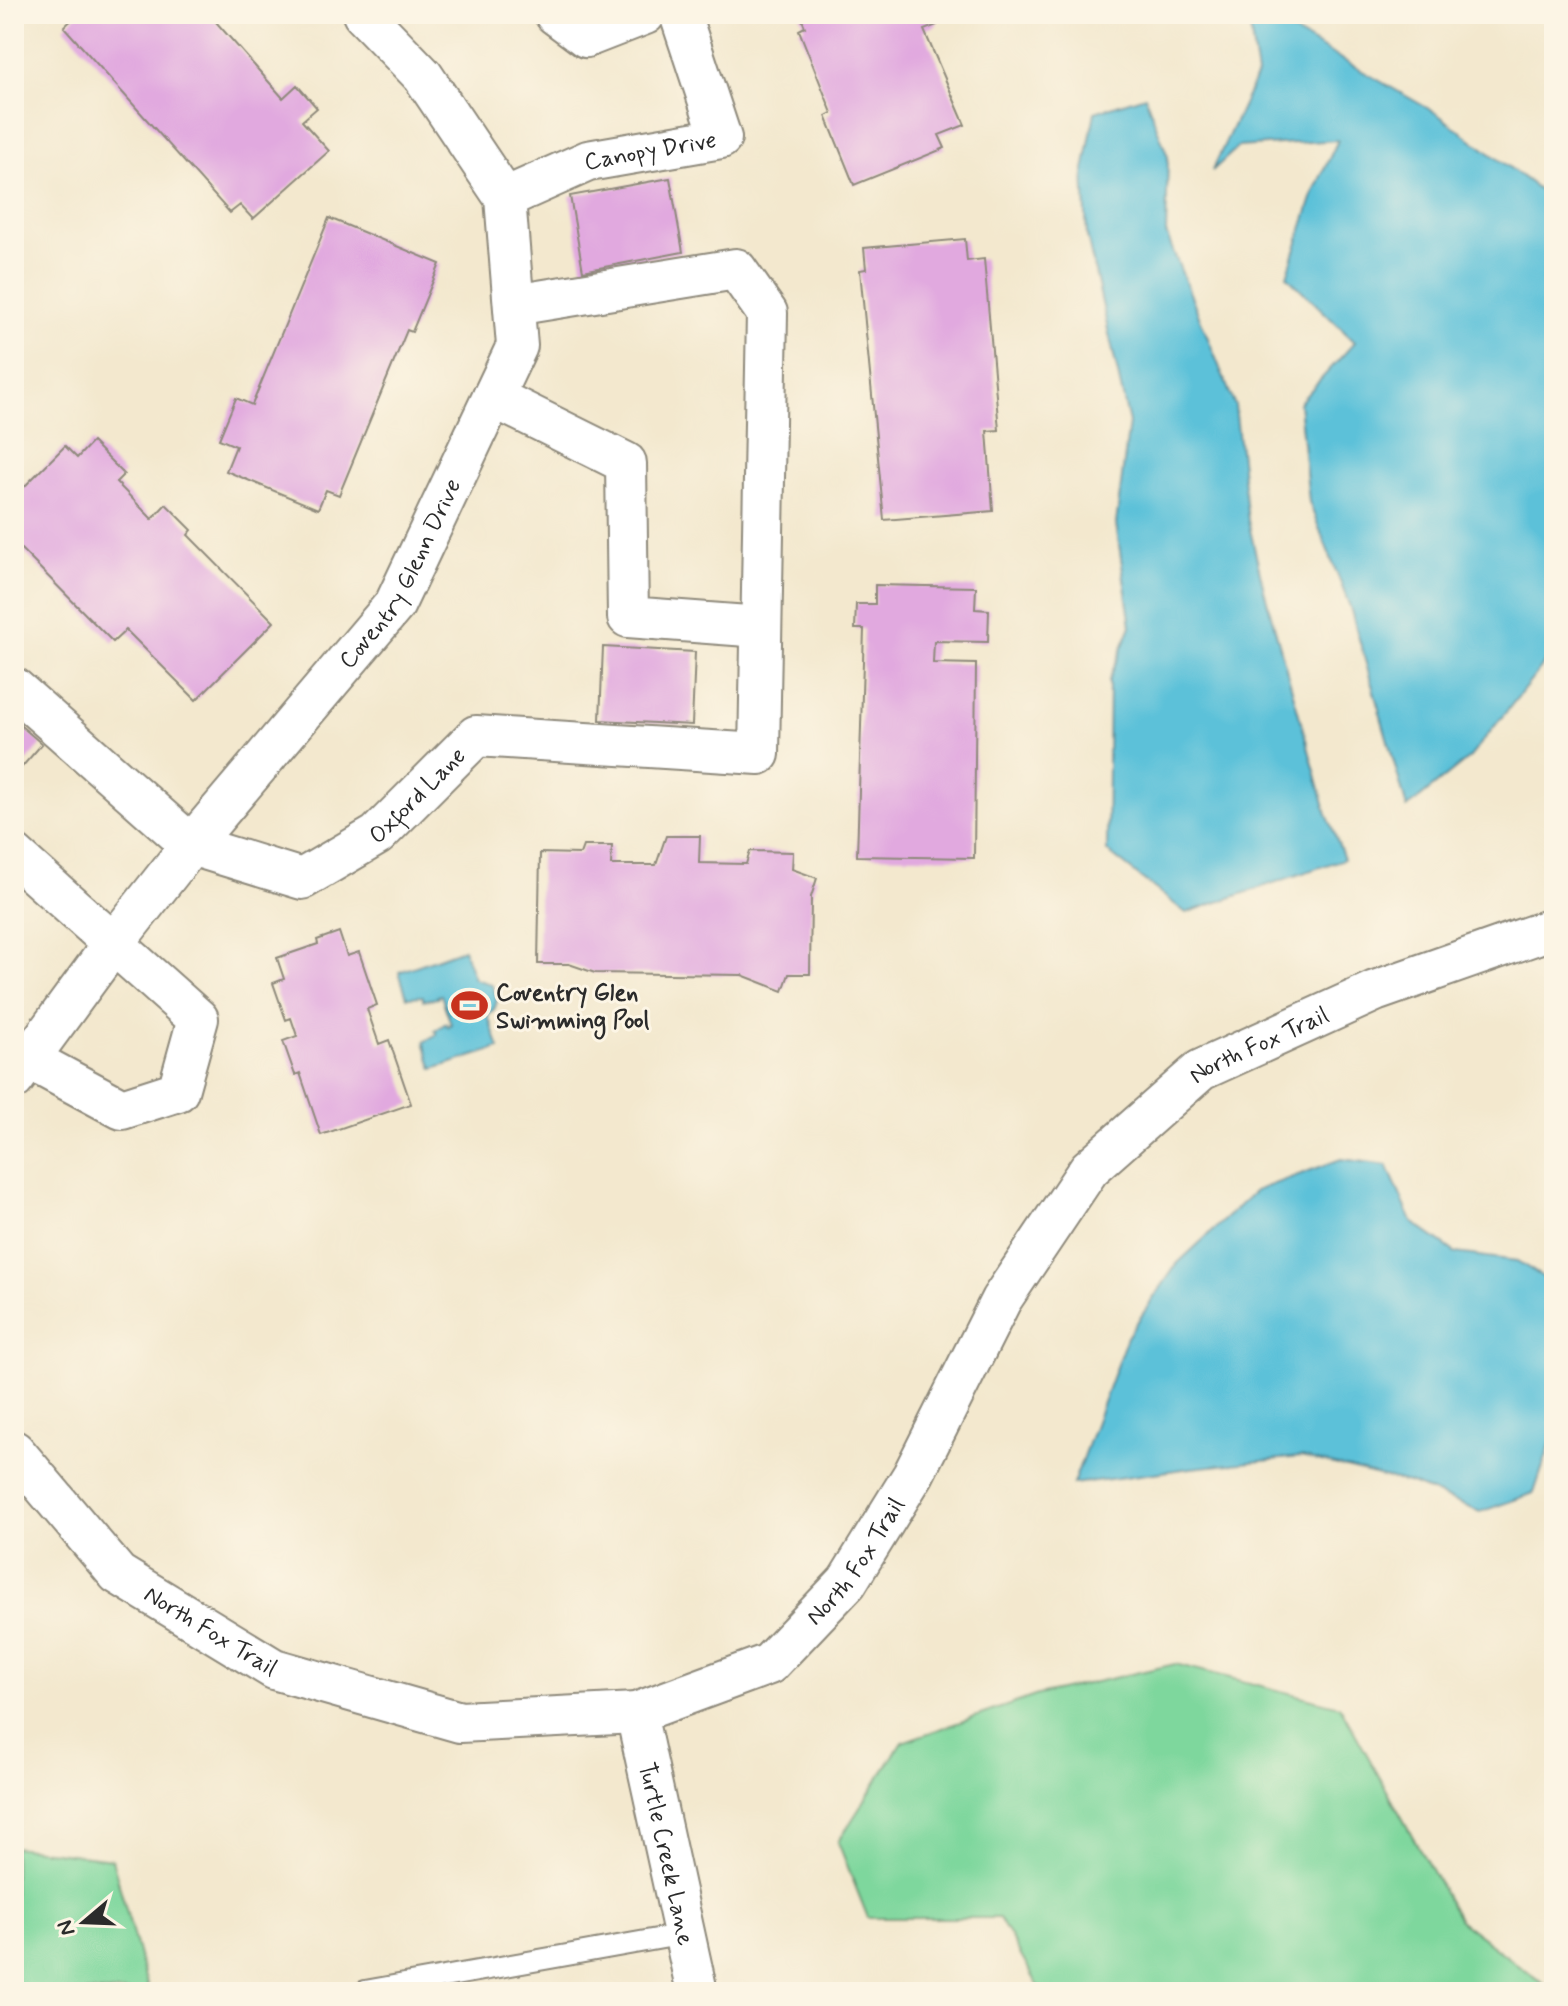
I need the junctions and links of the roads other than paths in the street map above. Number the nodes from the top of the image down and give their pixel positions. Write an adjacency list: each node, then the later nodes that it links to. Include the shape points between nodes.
1 (363, 14): 5 (street, Coventry Glenn Drive, via 423,76)
2 (555, 14): 3 (street, via 586,37)
3 (645, 14)
4 (680, 14): 5 (street, Canopy Drive, via 721,138 588,161)
5 (505, 198): 6 (street, Coventry Glenn Drive)
6 (514, 305): 7 (street, Coventry Glenn Drive, via 517,346); 8 (street, Oxford Lane, via 736,269 767,313)
7 (493, 397): 8 (street, via 626,463 628,617); 10 (street, Coventry Glenn Drive, via 395,604)
8 (761, 627): 10 (street, Oxford Lane, via 759,754 476,736 377,835 302,879)
9 (14, 688): 10 (street, Oxford Lane)
10 (191, 845): 13 (street, Coventry Glenn Drive)
11 (14, 855): 13 (street)
12 (1554, 928): 16 (street, North Fox Trail, via 1375,991 1201,1070 1089,1169 1001,1300 913,1475 847,1582 769,1664)
13 (113, 944): 14 (street, Coventry Glenn Drive); 14 (street, via 198,1019 178,1091 122,1109)
14 (22, 1069)
15 (14, 1451): 16 (street, North Fox Trail, via 118,1574 274,1669 460,1722)
16 (636, 1713): 17 (street, Turtle Creek Lane)
17 (685, 1934): 18 (lane); 19 (street, Turtle Creek Lane)
18 (365, 1991)
19 (697, 1992)

